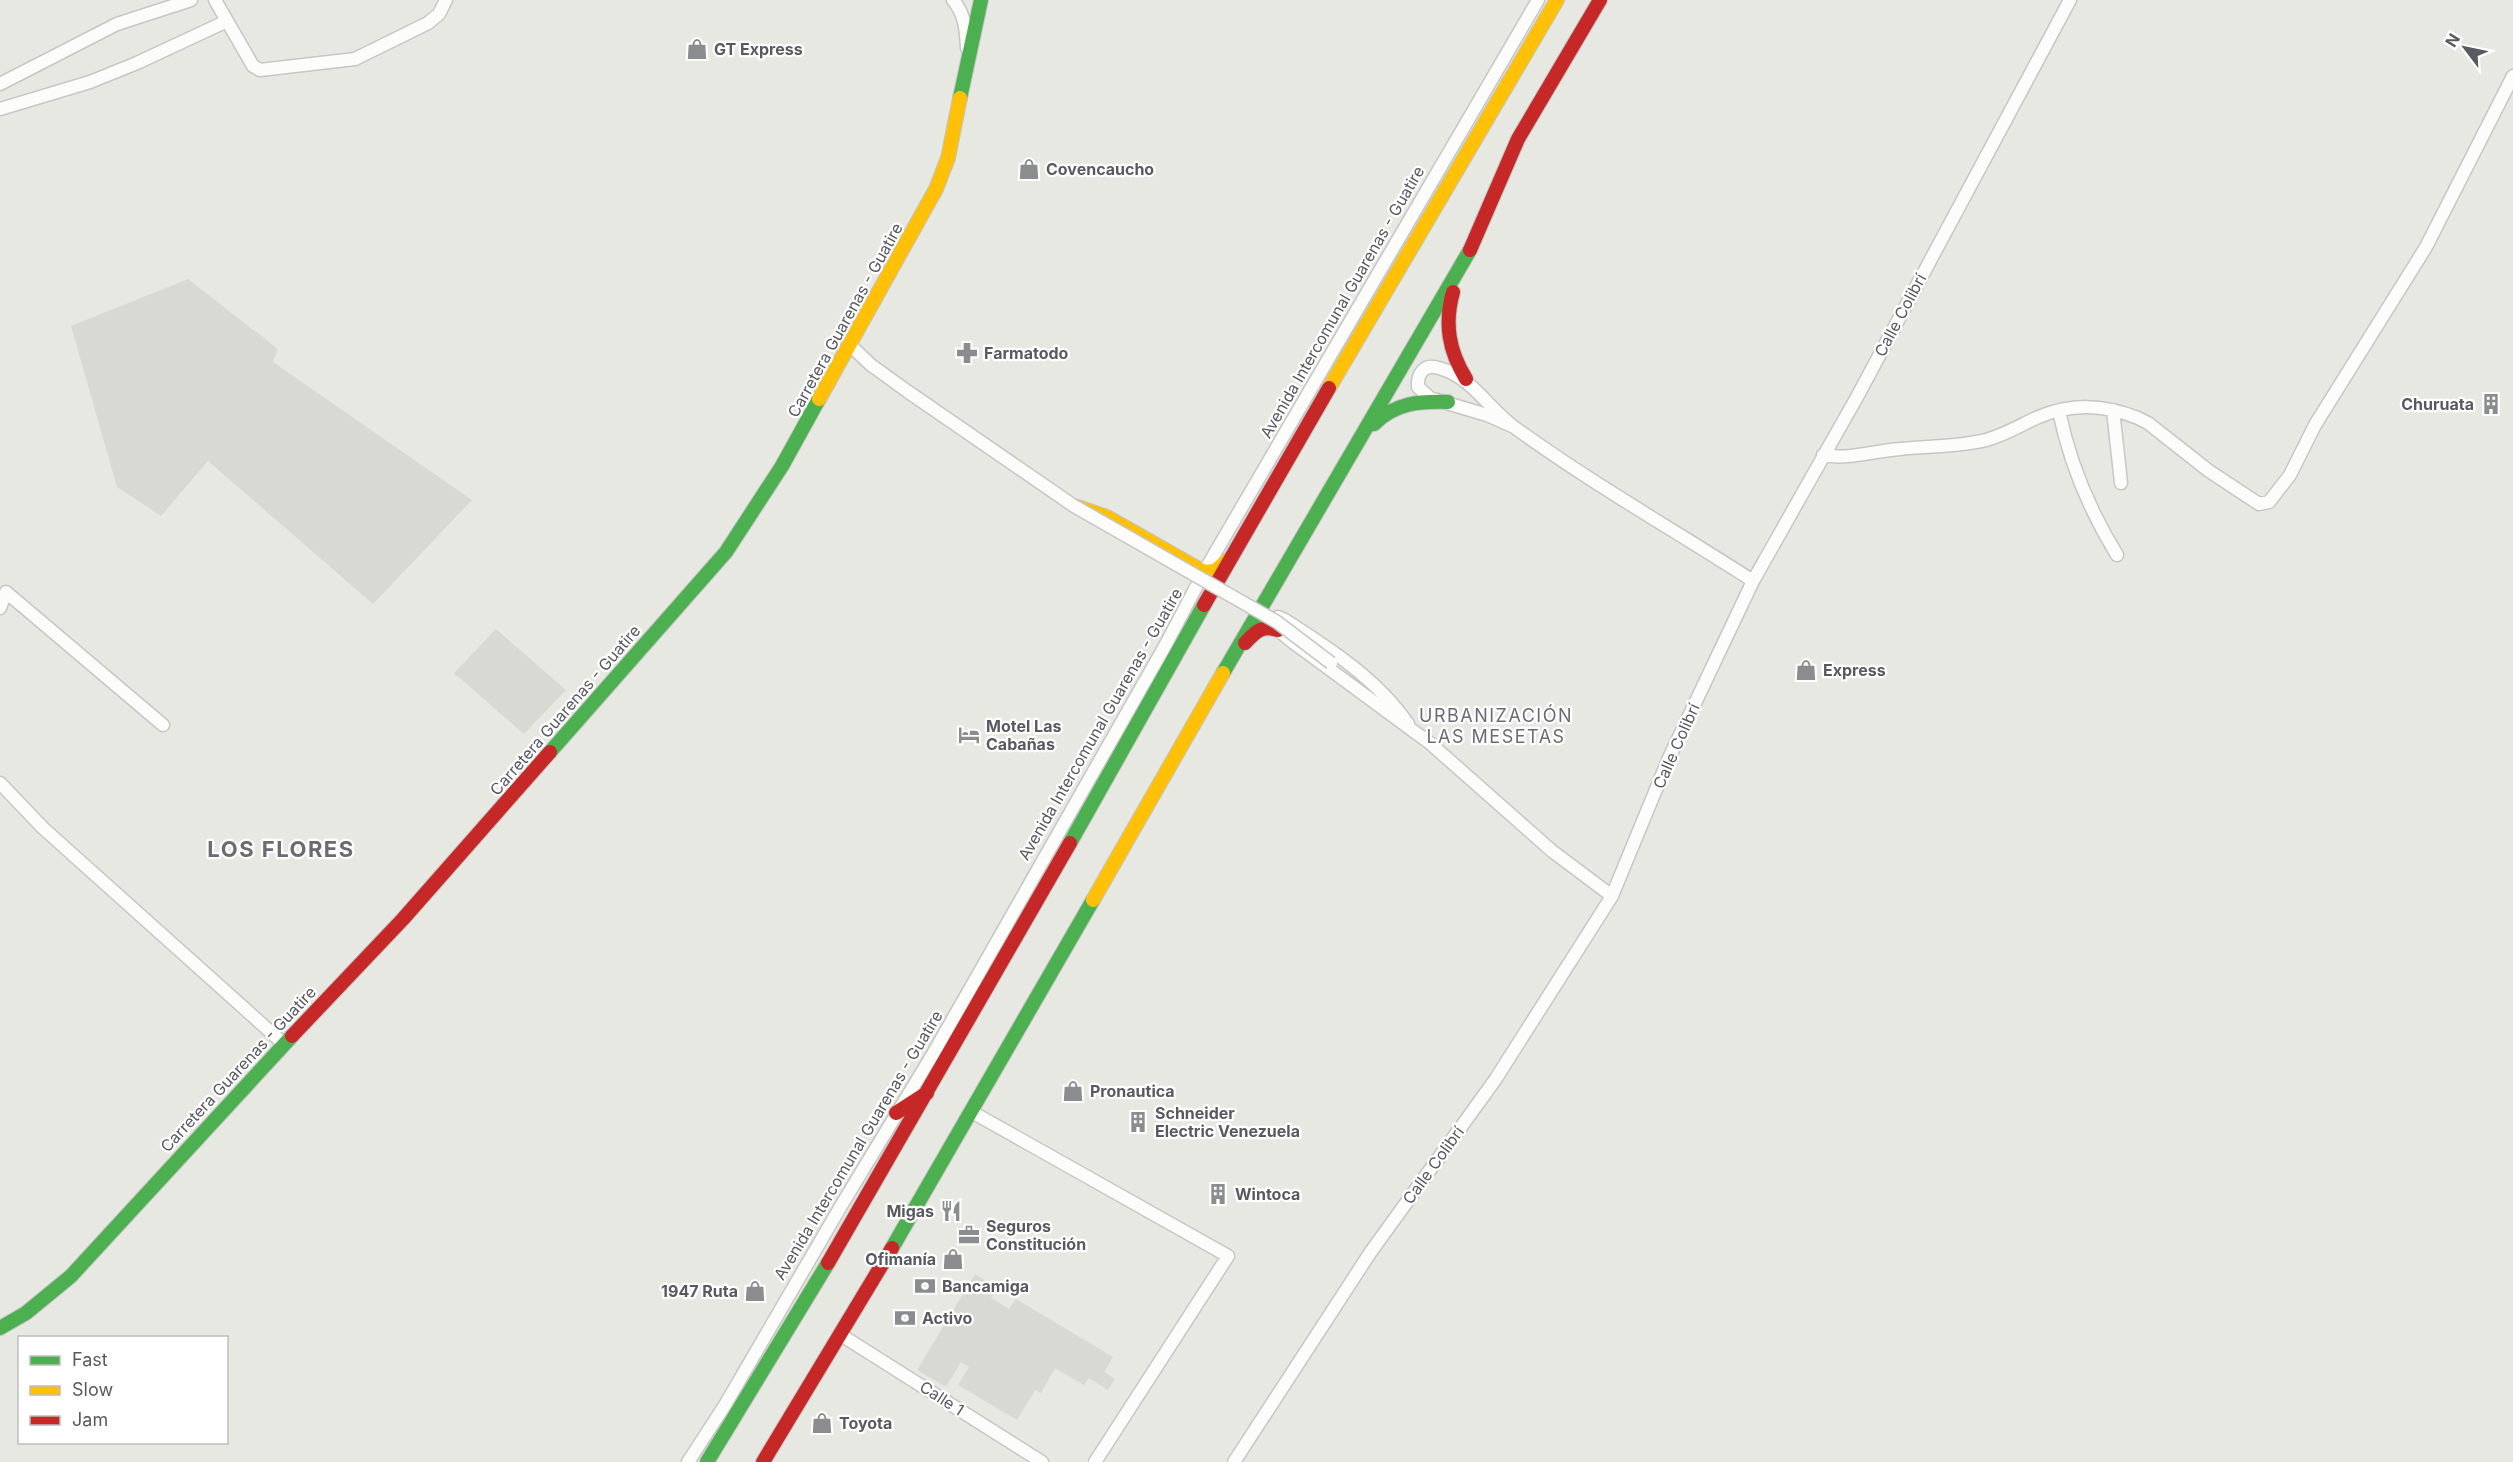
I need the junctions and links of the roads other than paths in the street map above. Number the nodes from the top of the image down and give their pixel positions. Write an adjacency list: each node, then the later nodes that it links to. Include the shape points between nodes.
1 (191, 0): 13 (street, via 117,24)
2 (215, 0): 10 (street)
3 (447, 0): 10 (street, via 428,23 342,63 256,69)
4 (952, 0): 11 (street, via 965,23)
5 (981, 0): 11 (main road, Carretera Guarenas - Guatire)
6 (1538, 0): 29 (street, Avenida Intercomunal Guarenas - Guatire)
7 (1557, 0): 26 (main road, Avenida Intercomunal Guarenas - Guatire)
8 (1600, 0): 15 (main road, via 1518,139)
9 (2070, 0): 23 (street, Calle Colibrí)
10 (228, 21): 14 (street, via 109,75)
11 (968, 58): 16 (main road, Carretera Guarenas - Guatire, via 948,158 936,189)
12 (2513, 76): 19 (street, via 2426,247 2272,500 2259,504 2148,423)
13 (0, 84)
14 (0, 109)
15 (1469, 251): 17 (main road, via 1448,314 1449,346); 22 (main road)
16 (850, 345): 25 (street, via 871,365); 43 (main road, Carretera Guarenas - Guatire, via 782,466 726,552 402,918)
17 (1466, 380): 18 (street, via 1440,368 1429,366 1421,371 1418,387 1430,398); 21 (street)
18 (1448, 402): 21 (street); 22 (main road, via 1418,402 1395,408 1381,416)
19 (2113, 410): 20 (street, via 2080,406); 24 (street)
20 (2059, 411): 23 (street, via 1975,443 1899,448 1844,458); 27 (street, via 2063,435 2089,502)
21 (1512, 426): 30 (street)
22 (1359, 443): 28 (main road)
23 (1823, 455): 30 (street, Calle Colibrí)
24 (2121, 483)
25 (1074, 506): 29 (main road, via 1107,517); 31 (main road); 38 (street, bridge, via 1277,622)
26 (1234, 552): 29 (main road, via 1220,568); 33 (main road, Avenida Intercomunal Guarenas - Guatire)
27 (2117, 555)
28 (1287, 562): 34 (main road, via 1275,607); 36 (main road)
29 (1204, 572): 31 (street, Avenida Intercomunal Guarenas - Guatire)
30 (1753, 581): 42 (street, Calle Colibrí, via 1670,758)
31 (1197, 586): 33 (main road, via 1204,596); 35 (street, Avenida Intercomunal Guarenas - Guatire)
32 (0, 609): 39 (street, via 6,592)
33 (1201, 610): 37 (main road, Avenida Intercomunal Guarenas - Guatire)
34 (1281, 625): 36 (main road, via 1257,630); 38 (street, via 1375,686); 40 (street, via 1369,701)
35 (1165, 646): 37 (main road); 46 (street, Avenida Intercomunal Guarenas - Guatire)
36 (1229, 665): 45 (main road)
37 (1157, 690): 44 (main road, Avenida Intercomunal Guarenas - Guatire)
38 (1408, 724): 40 (street)
39 (163, 725)
40 (1426, 741): 42 (street, via 1552,851)
41 (0, 783): 43 (street, via 43,828)
42 (1612, 897): 54 (street, Calle Colibrí, via 1495,1080 1370,1253)
43 (284, 1044): 47 (main road, Carretera Guarenas - Guatire, via 71,1276 26,1313)
44 (930, 1091): 46 (main road); 50 (main road, Avenida Intercomunal Guarenas - Guatire)
45 (972, 1112): 48 (main road); 53 (street, via 1228,1257)
46 (896, 1113): 49 (street, Avenida Intercomunal Guarenas - Guatire)
47 (0, 1328)
48 (842, 1335): 51 (main road); 52 (street, Calle 1)
49 (688, 1462)
50 (707, 1462)
51 (763, 1462)
52 (1042, 1462)
53 (1095, 1462)
54 (1234, 1462)

